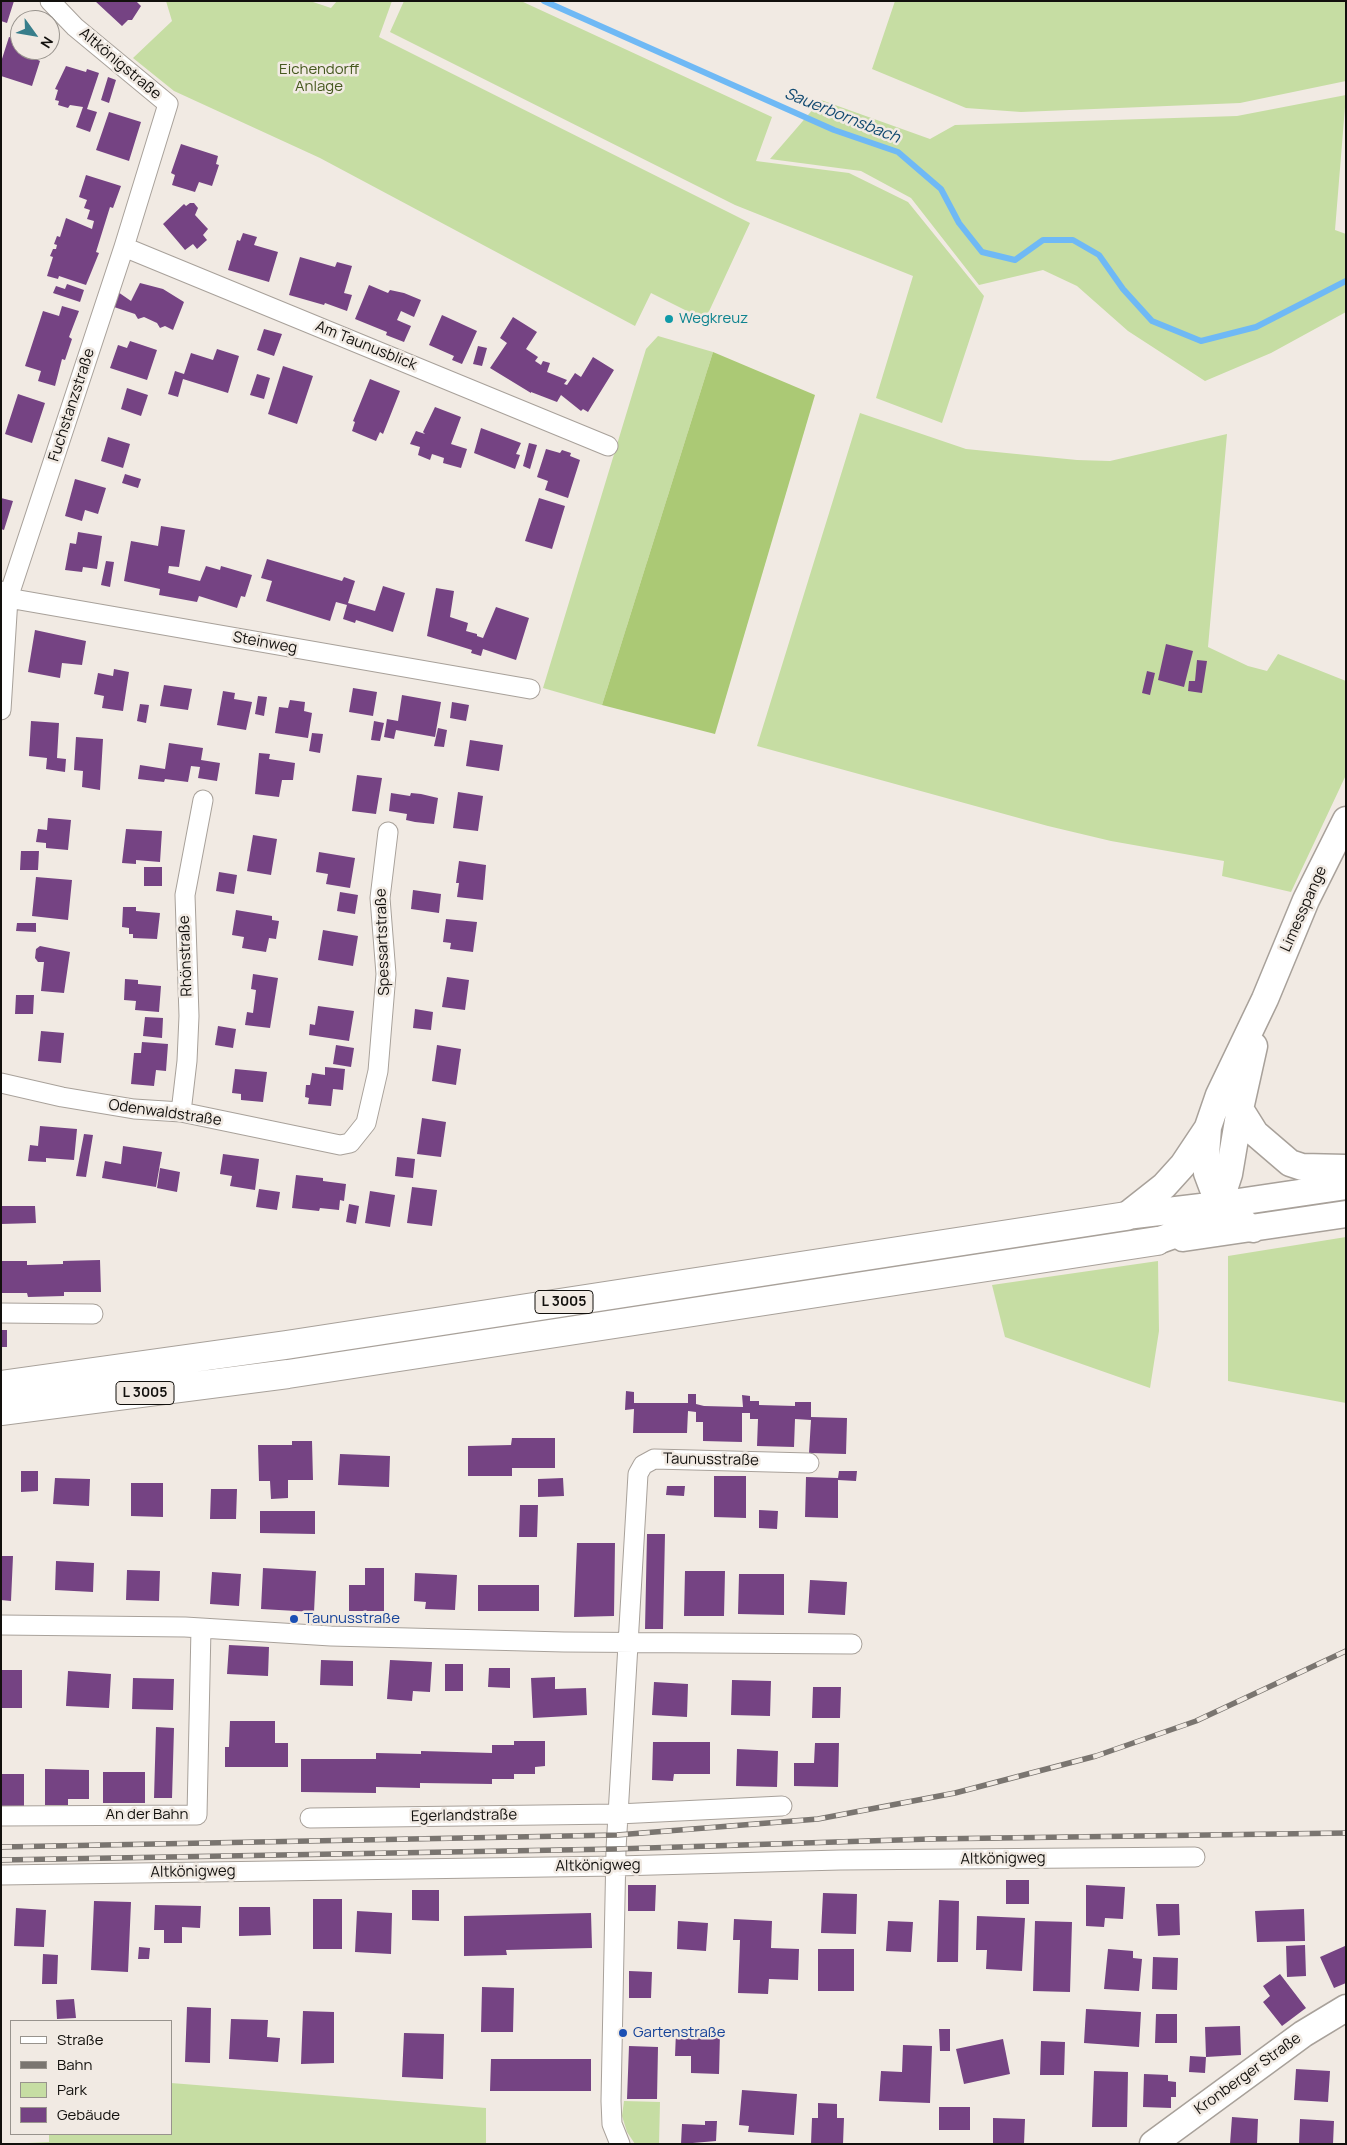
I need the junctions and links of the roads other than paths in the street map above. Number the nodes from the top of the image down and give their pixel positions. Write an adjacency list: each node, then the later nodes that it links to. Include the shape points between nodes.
1 (50, 1): 2 (street, Altkönigstraße, via 75,27)
2 (168, 104): 3 (street, Fuchstanzstraße)
3 (124, 247): 4 (street, Am Taunusblick); 5 (street, Fuchstanzstraße)
4 (608, 446)
5 (5, 595): 6 (street, Steinweg); 7 (street, Fuchstanzstraße)
6 (530, 689)
7 (1, 710)
8 (203, 800): 14 (street, Rhönstraße, via 185,895 189,1016 188,1061)
9 (1346, 820): 11 (main road, Limesspange, via 1306,900)
10 (388, 832): 16 (street, Spessartstraße, via 380,898 386,974 384,1022 378,1071 366,1123)
11 (1265, 999): 13 (main road); 15 (main road, via 1219,1095)
12 (1, 1083): 14 (street, Odenwaldstraße, via 116,1106)
13 (1240, 1109): 17 (main road, via 1255,1133 1290,1163 1302,1167); 19 (main road, via 1229,1174)
14 (181, 1112): 16 (street, Odenwaldstraße, via 340,1145)
15 (1208, 1127): 19 (main road, via 1207,1173); 21 (main road, via 1183,1165 1164,1186)
16 (356, 1139)
17 (1346, 1168)
18 (1346, 1186): 19 (main road, L 3005)
19 (1219, 1205): 21 (main road, L 3005); 22 (main road); 23 (main road, via 1193,1228)
20 (1346, 1214): 22 (main road, L 3005)
21 (1126, 1216): 26 (highway, L 3005, via 286,1346)
22 (1253, 1229): 23 (main road, L 3005)
23 (1157, 1241): 27 (highway, L 3005, via 288,1374)
24 (1, 1313): 25 (street)
25 (93, 1314)
26 (1, 1385)
27 (1, 1411)
28 (809, 1463): 31 (street, Taunusstraße, via 654,1459 643,1465 638,1474)
29 (1, 1625): 30 (street)
30 (201, 1628): 31 (street, via 330,1636); 35 (street, An der Bahn, via 197,1815)
31 (628, 1642): 32 (street); 34 (street, Taunusstraße)
32 (852, 1644)
33 (782, 1806): 34 (street)
34 (618, 1814): 36 (street, Egerlandstraße); 38 (street, Taunusstraße)
35 (1, 1816)
36 (310, 1818)
37 (1195, 1857): 38 (street, Altkönigweg, via 840,1860)
38 (618, 1866): 39 (street, Altkönigweg); 41 (street, via 611,2101 612,2124)
39 (1, 1875)
40 (1346, 2008): 42 (main road, Kronberger Straße, via 1302,2034)
41 (620, 2144)
42 (1154, 2144)

